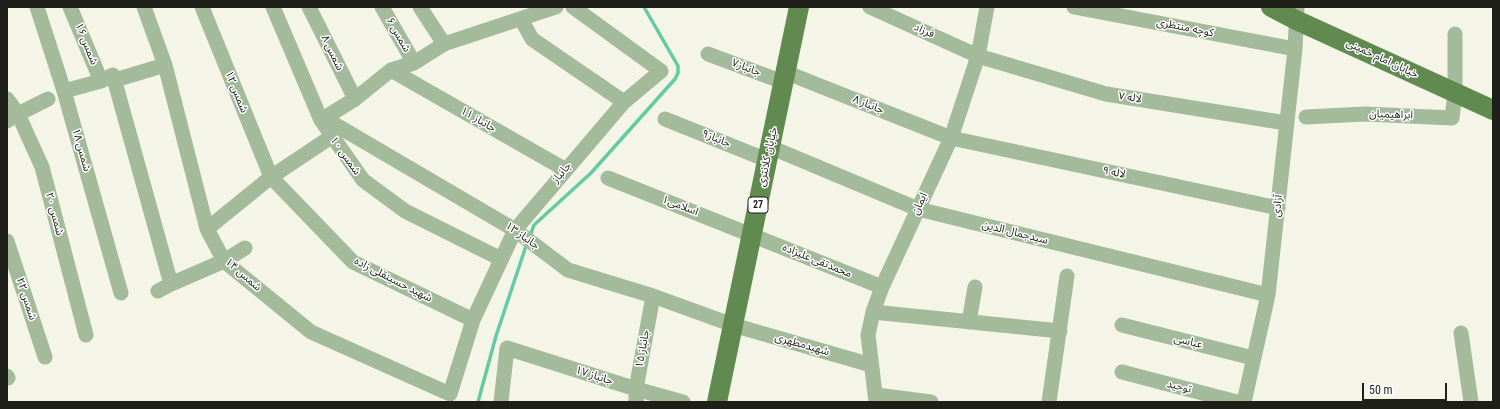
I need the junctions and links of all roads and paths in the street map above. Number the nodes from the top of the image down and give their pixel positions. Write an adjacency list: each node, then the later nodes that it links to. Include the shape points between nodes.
1 (37, 7): 28 (street, شمس ۱۸)
2 (70, 7): 27 (street, شمس ۱۶)
3 (144, 7): 24 (street, شمس ۱۴)
4 (202, 7): 44 (street, شمس ۱۲)
5 (273, 7): 37 (street, شمس ۱۰)
6 (309, 7): 32 (street, شمس ۸)
7 (382, 7): 23 (street, شمس ۶)
8 (420, 7): 19 (street)
9 (556, 7): 17 (street)
10 (573, 7): 33 (street, جانباز, via 661,71)
11 (799, 7): 26 (main road, خیابان کلانتری / 27)
12 (870, 7): 22 (street, فرزاد)
13 (987, 7): 22 (street, ایمان)
14 (1074, 7): 20 (street, کوچه منتظری)
15 (1271, 7): 16 (main road, خیابان امام خمینی)
16 (1297, 13): 20 (street, آزادی); 29 (main road, خیابان امام خمینی)
17 (521, 19): 19 (street); 33 (street, via 532,39)
18 (1455, 34): 29 (street)
19 (444, 44): 23 (street)
20 (1295, 49): 39 (street, آزادی)
21 (708, 54): 26 (street, جانباز۷)
22 (978, 56): 39 (street, لاله ۷, via 1106,94); 41 (street, ایمان)
23 (414, 63): 25 (street)
24 (165, 65): 27 (street); 48 (street, شمس ۱۴)
25 (391, 70): 32 (street); 43 (street, جانباز ۱۱)
26 (784, 77): 41 (street, جانباز ۸); 42 (main road, خیابان کلانتری / 27)
27 (109, 79): 28 (street); 56 (street, شمس ۱۶)
28 (64, 91): 60 (street, شمس ۱۸)
29 (1455, 93): 34 (main road, خیابان امام خمینی); 35 (street, ابراهیمیان, via 1452,118 1365,114)
30 (7, 99): 36 (street, شمس ۲۰)
31 (48, 99): 36 (street)
32 (355, 100): 37 (street)
33 (624, 102): 43 (street, جانباز)
34 (1493, 110)
35 (1306, 117)
36 (12, 118): 70 (street, شمس ۲۰, via 42,167)
37 (322, 119): 40 (street, شمس ۱۰); 49 (street, جانباز ۱۳)
38 (665, 119): 42 (street, جانباز۹)
39 (1286, 124): 46 (street, آزادی)
40 (331, 137): 44 (street); 54 (street, شمس ۱۰, via 363,180 399,207)
41 (951, 138): 46 (street, لاله ۹); 47 (street, ایمان)
42 (768, 154): 47 (street, سیدجمال الدین); 50 (main road, خیابان کلانتری / 27)
43 (566, 170): 49 (street, جانباز)
44 (271, 177): 48 (street); 64 (street, شهید حسینقلی زاده, via 353,262)
45 (608, 178): 50 (street, اسلامی۱)
46 (1278, 208): 61 (street, آزادی)
47 (918, 209): 57 (street, ایمان); 61 (street, سیدجمال الدین)
48 (207, 228): 53 (street, شمس ۱۴)
49 (515, 230): 54 (street, جانباز); 62 (street, جانباز ۱۳, via 568,270)
50 (752, 234): 57 (street, محمدتقی علیزاده); 66 (main road, خیابان کلانتری / 27)
51 (7, 241): 71 (street, شمس ۲۲)
52 (245, 248): 53 (street)
53 (224, 260): 56 (street); 75 (street, شمس ۱۴, via 311,332)
54 (501, 260): 64 (street, جانباز)
55 (1068, 276): 68 (street)
56 (171, 284): 59 (street)
57 (882, 287): 63 (street, ایمان)
58 (975, 287): 65 (street)
59 (158, 291)
60 (121, 293)
61 (1268, 295): 72 (street, آزادی)
62 (653, 296): 66 (street, جانباز ۱۳); 76 (street, جانباز ۱۵)
63 (873, 312): 65 (street); 73 (street, ایمان, via 868,335)
64 (473, 320): 75 (street, جانباز)
65 (969, 322): 68 (street)
66 (733, 325): 73 (street, شهیدمطهری); 80 (main road, خیابان کلانتری / 27)
67 (1122, 325): 72 (street, عباسی)
68 (1060, 331): 82 (street)
69 (1461, 333): 85 (street)
70 (86, 335)
71 (45, 357)
72 (1253, 358): 84 (street, آزادی)
73 (871, 364): 77 (street, ایمان)
74 (1122, 372): 83 (street, توحید)
75 (450, 394)
76 (636, 396): 78 (street, جانباز ۱۷, via 507,348); 79 (street, جانباز ۱۷)
77 (876, 398): 81 (street)
78 (501, 402)
79 (683, 402)
80 (716, 402)
81 (931, 402)
82 (1049, 402)
83 (1236, 402)
84 (1244, 402)
85 (1471, 402)

